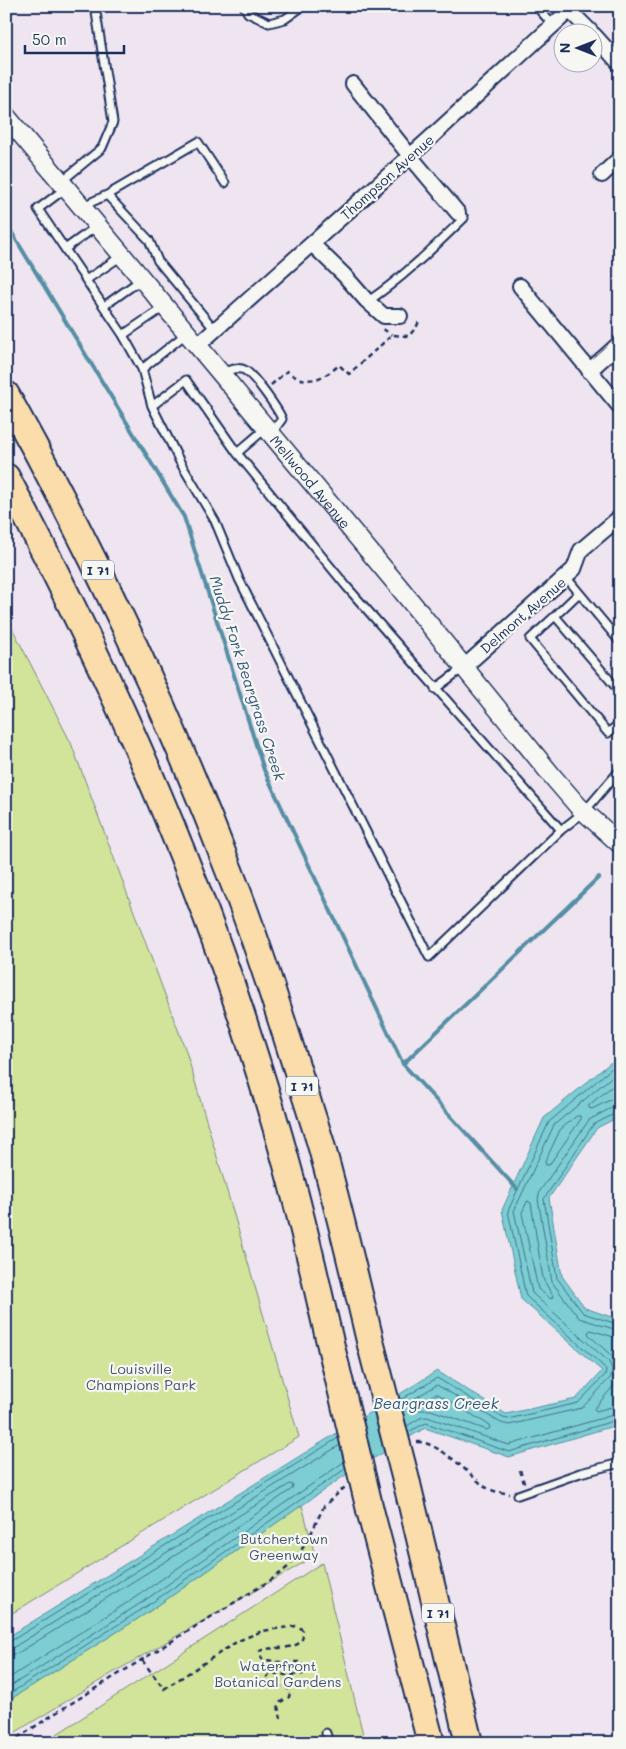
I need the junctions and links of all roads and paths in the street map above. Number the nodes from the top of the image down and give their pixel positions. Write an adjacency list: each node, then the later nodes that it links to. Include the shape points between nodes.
1 (96, 6): 16 (lane, via 113,122 102,148)
2 (244, 6): 3 (lane, via 248,13 269,23 284,19)
3 (303, 6)
4 (536, 6): 7 (lane)
5 (572, 9): 6 (street); 7 (street, Thompson Avenue)
6 (582, 22)
7 (553, 26): 12 (street, Thompson Avenue)
8 (604, 47): 9 (street)
9 (620, 64)
10 (353, 84): 12 (street)
11 (6, 116): 16 (street, Mellwood Avenue)
12 (410, 156): 19 (street); 21 (street, Thompson Avenue)
13 (620, 158): 14 (street)
14 (602, 175)
15 (225, 183): 17 (lane, via 198,142)
16 (65, 184): 18 (street, Mellwood Avenue); 22 (lane, via 38,209)
17 (107, 195): 18 (lane); 32 (lane, via 149,240 158,261)
18 (82, 206): 20 (street, Mellwood Avenue)
19 (458, 213): 27 (lane, via 464,218 388,288)
20 (98, 225): 22 (lane); 23 (street, Mellwood Avenue)
21 (312, 244): 27 (street); 32 (street, Thompson Avenue)
22 (65, 249): 25 (lane)
23 (123, 255): 24 (street, Mellwood Avenue); 25 (lane)
24 (143, 279): 28 (lane); 29 (street, Mellwood Avenue)
25 (86, 280): 28 (lane)
26 (520, 286): 37 (street)
27 (367, 302): 30 (street, via 384,316)
28 (104, 306): 33 (lane)
29 (165, 306): 33 (lane); 34 (street, Mellwood Avenue)
30 (400, 316)
31 (420, 319): 38 (path, via 409,336 392,335 350,374 339,365 328,375 315,379 298,378 287,371)
32 (214, 330): 34 (street, Thompson Avenue)
33 (123, 335): 36 (lane)
34 (193, 339): 36 (lane); 42 (street, Mellwood Avenue)
35 (620, 343): 37 (street)
36 (142, 369): 40 (lane)
37 (589, 371): 41 (street)
38 (270, 386)
39 (6, 395): 68 (highway, I 71, bridge, via 120,613 214,832 271,986 343,1224)
40 (152, 406): 43 (lane, via 186,380); 56 (lane, via 215,521 239,579 429,957)
41 (620, 407)
42 (269, 430): 43 (lane); 50 (street, Mellwood Avenue)
43 (237, 453): 51 (lane)
44 (6, 477): 67 (highway, I 71, bridge, via 82,625 151,778 213,933 240,1011 295,1195 370,1510)
45 (620, 517): 46 (street, Delmont Avenue, via 581,550 574,570)
46 (566, 577): 47 (lane); 50 (street, Delmont Avenue)
47 (579, 593): 48 (lane); 49 (lane)
48 (554, 616): 52 (lane); 53 (lane, via 530,639 608,733)
49 (620, 642)
50 (464, 667): 51 (lane); 55 (street, Mellwood Avenue)
51 (435, 690): 56 (lane)
52 (620, 692)
53 (620, 723)
54 (620, 770): 55 (lane)
55 (584, 812): 56 (lane); 57 (street, Mellwood Avenue)
56 (561, 830)
57 (620, 844)
58 (415, 1442): 61 (path, via 440,1450 485,1487)
59 (620, 1463): 61 (lane)
60 (349, 1484): 62 (path, via 324,1506 308,1540 288,1567)
61 (518, 1495)
62 (142, 1660): 63 (path, via 164,1689 246,1637 262,1631 301,1628 302,1639 293,1646 262,1649 260,1654 262,1659 300,1662 305,1667 303,1674 271,1673 267,1677 269,1682 287,1687 290,1692 289,1698 279,1703); 65 (path)
63 (281, 1718)
64 (326, 1733): 66 (lane)
65 (10, 1743)
66 (329, 1743)
67 (431, 1743)
68 (469, 1743)

